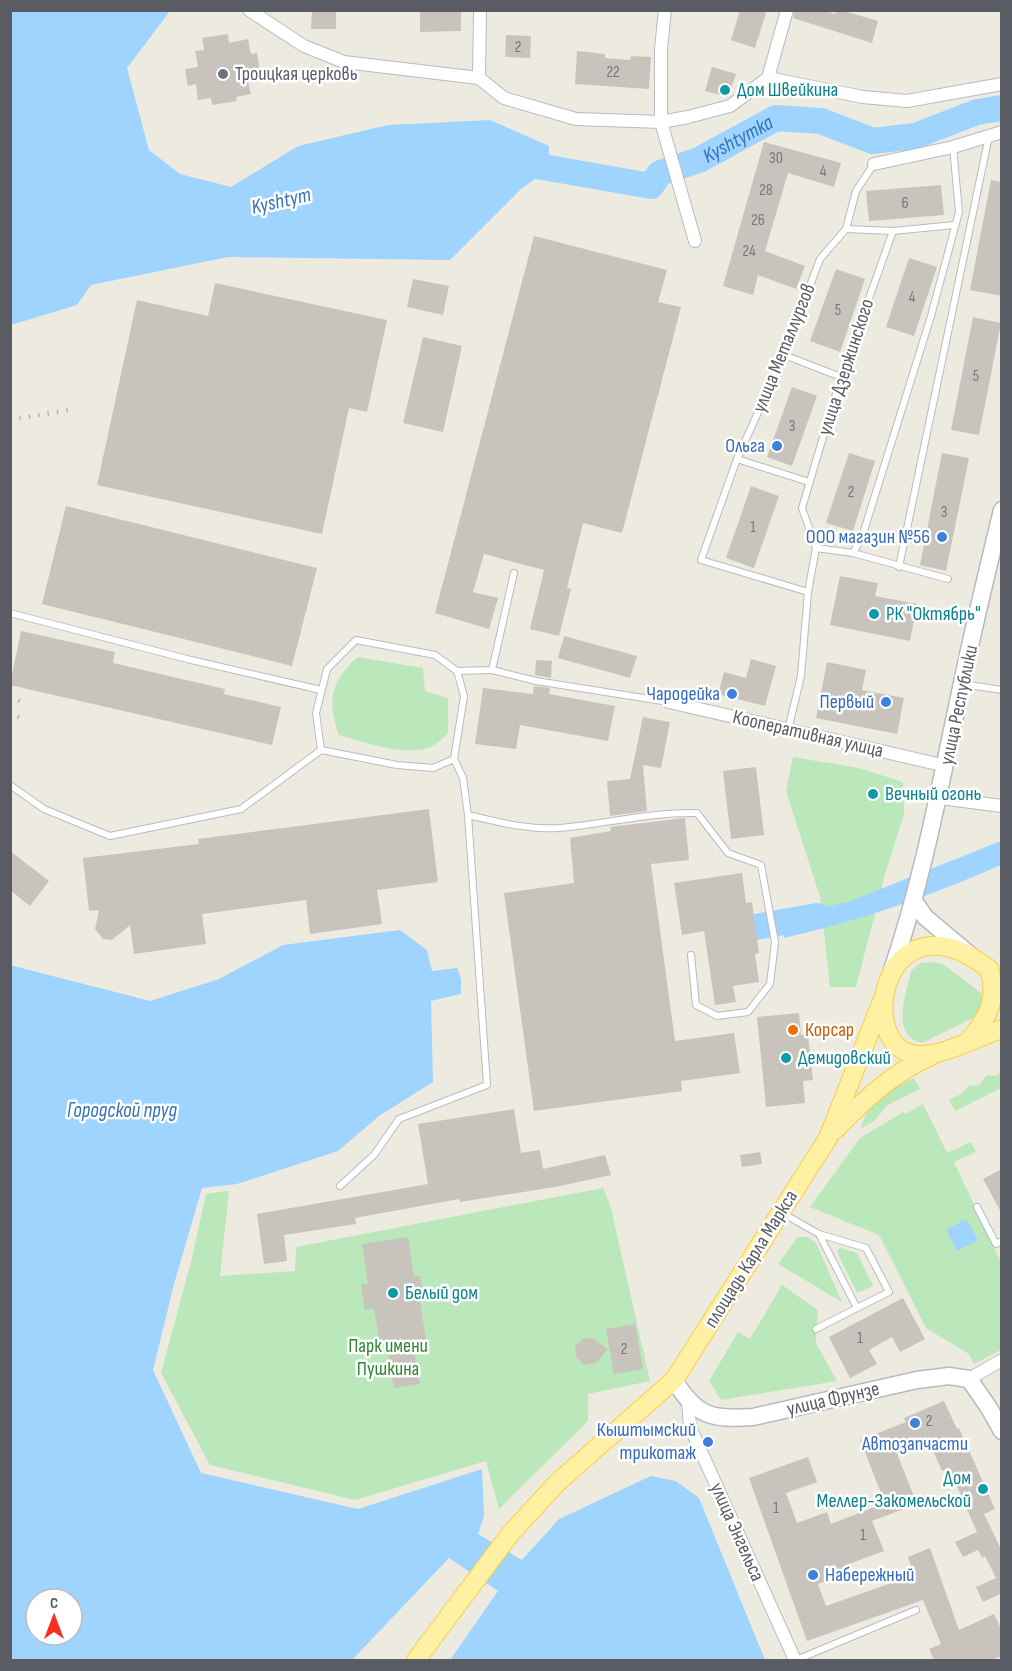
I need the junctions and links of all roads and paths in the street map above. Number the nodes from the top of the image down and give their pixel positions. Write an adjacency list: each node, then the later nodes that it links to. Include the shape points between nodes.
1 (249, 10): 5 (street, via 304,46 344,62)
2 (480, 10): 5 (street)
3 (665, 10): 8 (street)
4 (787, 10): 6 (street)
5 (479, 78): 8 (street, via 504,98 576,119)
6 (768, 78): 7 (street, via 863,97 907,101); 8 (street, via 730,106)
7 (1002, 84)
8 (661, 122): 16 (street)
9 (1002, 132): 10 (street, улица Металлургов)
10 (989, 135): 11 (street, улица Металлургов); 24 (lane)
11 (953, 147): 12 (street, улица Металлургов); 13 (lane, via 958,212)
12 (874, 164): 14 (lane, улица Металлургов, via 856,191)
13 (954, 225): 15 (lane); 23 (lane, via 931,316 862,537)
14 (846, 229): 15 (lane); 17 (lane, улица Металлургов, via 820,260)
15 (893, 231): 18 (lane, улица Дзержинского)
16 (695, 240)
17 (784, 355): 18 (lane); 19 (lane, улица Металлургов)
18 (841, 377): 20 (lane, улица Дзержинского)
19 (737, 459): 20 (lane); 27 (lane, улица Металлургов, via 701,560)
20 (809, 483): 22 (lane, улица Дзержинского, via 802,508)
21 (1002, 510): 31 (main road, улица Республики)
22 (816, 548): 23 (lane); 27 (lane)
23 (853, 553): 24 (lane)
24 (899, 567): 26 (lane)
25 (514, 573): 29 (lane)
26 (948, 579)
27 (808, 592): 35 (lane, via 801,676)
28 (10, 613): 32 (lane)
29 (492, 670): 30 (lane); 34 (lane)
30 (457, 671): 32 (lane, via 435,654 356,640 327,669); 37 (lane, via 464,696)
31 (962, 684): 33 (lane); 38 (main road, улица Республики)
32 (321, 690): 36 (lane, via 316,713)
33 (1002, 690)
34 (669, 702): 35 (street, Кооперативная улица)
35 (788, 731): 38 (street, Кооперативная улица)
36 (321, 750): 37 (lane, via 433,768); 39 (lane, via 242,808 110,836 44,808)
37 (454, 759): 42 (lane, via 463,778)
38 (946, 766): 40 (main road, улица Республики)
39 (10, 785)
40 (940, 798): 41 (street); 43 (main road, улица Республики)
41 (1002, 806)
42 (468, 814): 44 (lane, via 514,826 558,828 668,812 697,813 728,853 761,865 775,942 770,984 748,1012 717,1016 696,1005); 52 (lane, via 487,1085 399,1119 374,1155)
43 (914, 901): 45 (main road, via 925,917); 46 (main road, улица Республики)
44 (691, 955)
45 (990, 969): 46 (main road, via 960,952 938,946 907,952); 49 (main road, via 993,1004)
46 (892, 970): 47 (main road)
47 (884, 996): 50 (main road, via 888,1033 899,1049 916,1055); 51 (main road)
48 (1002, 1029): 49 (main road)
49 (970, 1039): 50 (main road)
50 (934, 1055): 51 (main road, via 895,1074)
51 (828, 1137): 54 (main road, площадь Карла Маркса)
52 (340, 1186)
53 (977, 1207): 56 (lane, via 996,1244)
54 (781, 1212): 55 (lane); 61 (main road, площадь Карла Маркса)
55 (819, 1234): 57 (lane); 57 (lane, via 866,1248 889,1292)
56 (1002, 1241)
57 (857, 1308): 58 (lane)
58 (816, 1329)
59 (1002, 1359): 60 (street)
60 (969, 1379): 62 (main road, улица Фрунзе, via 950,1376 917,1380 753,1417 716,1416); 63 (main road)
61 (674, 1380): 62 (main road); 65 (main road, площадь Карла Маркса, via 558,1482 510,1533)
62 (688, 1402): 66 (street, улица Энгельса, via 690,1427)
63 (1002, 1431)
64 (916, 1610): 66 (lane)
65 (416, 1660)
66 (795, 1660)

